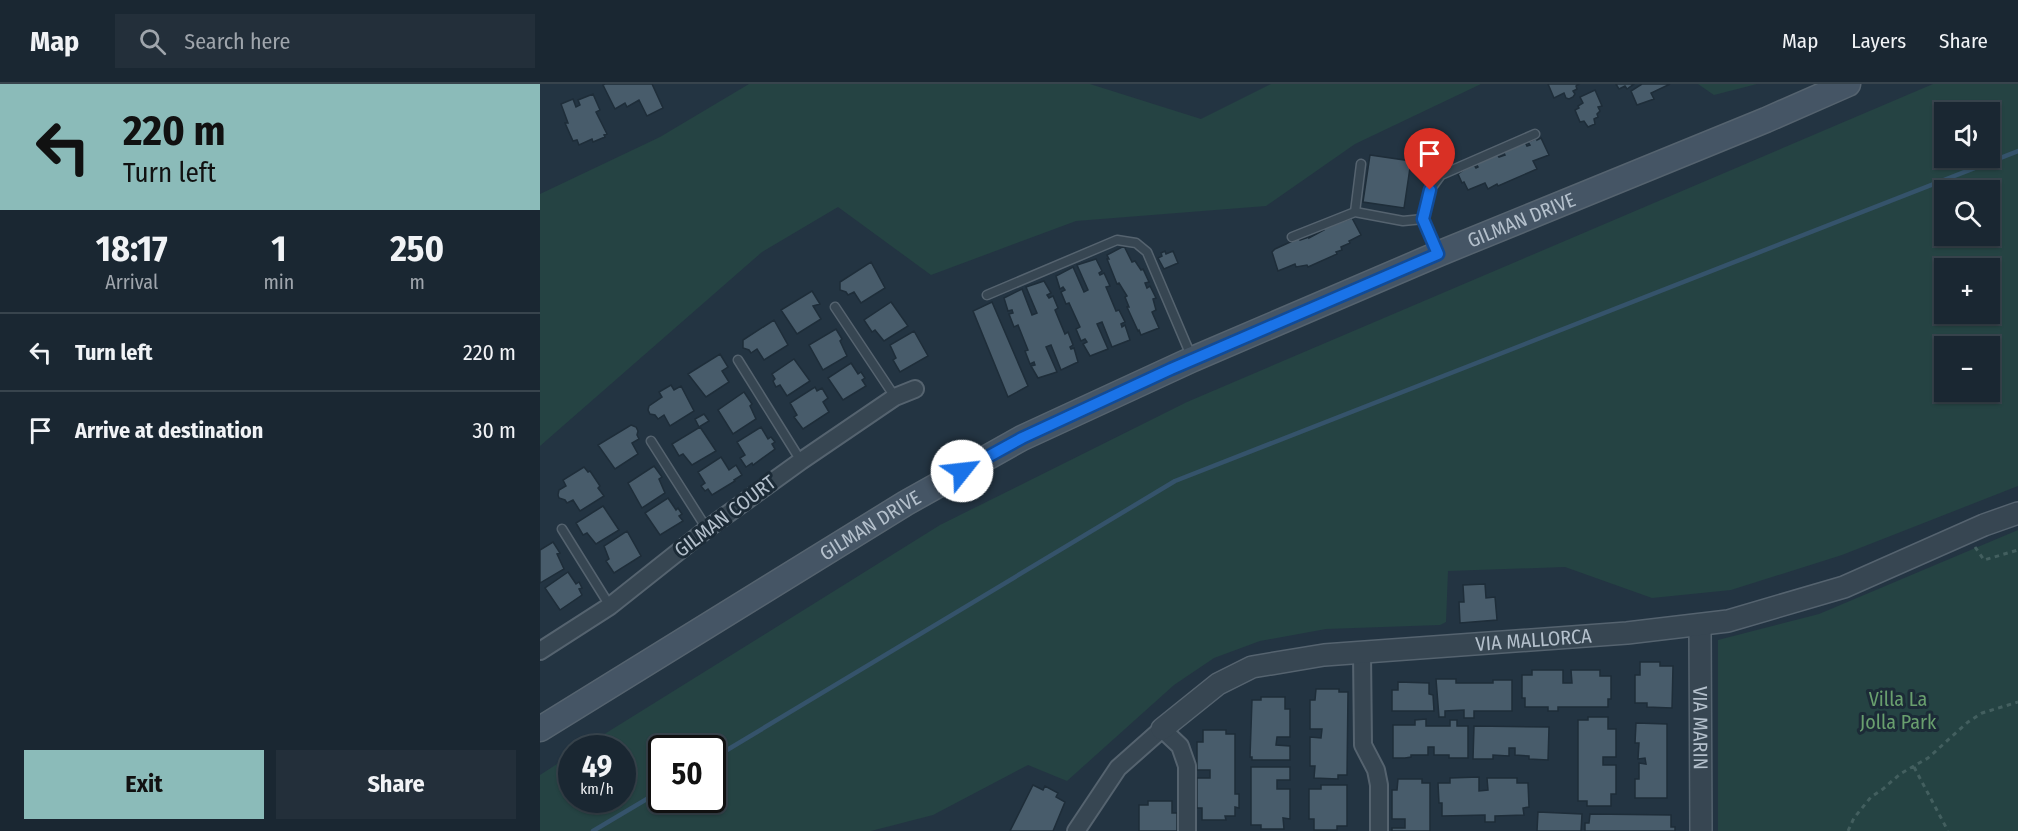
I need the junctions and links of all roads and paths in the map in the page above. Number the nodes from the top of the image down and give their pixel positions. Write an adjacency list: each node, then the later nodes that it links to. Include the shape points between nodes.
1 (1848, 84): 7 (main road, GILMAN DRIVE)
2 (1535, 134): 5 (lane, via 1441,175 1430,190)
3 (1360, 164): 4 (lane)
4 (1354, 212): 5 (lane, via 1403,221); 6 (lane)
5 (1423, 219): 7 (lane)
6 (1292, 237)
7 (1438, 254): 10 (main road, GILMAN DRIVE)
8 (987, 295): 10 (lane, via 1117,240 1136,243 1147,252)
9 (835, 307): 13 (lane)
10 (1193, 359): 26 (main road, GILMAN DRIVE, via 1022,438 906,503)
11 (738, 360): 15 (lane)
12 (915, 389): 13 (street, GILMAN COURT)
13 (895, 397): 15 (street, GILMAN COURT)
14 (651, 441): 17 (lane)
15 (801, 460): 17 (street, GILMAN COURT)
16 (2018, 513): 19 (street, VIA MALLORCA)
17 (707, 528): 21 (street, GILMAN COURT)
18 (562, 529): 21 (lane)
19 (1968, 532): 20 (path, via 1984,560); 22 (street, VIA MALLORCA, via 1844,586)
20 (2018, 550)
21 (610, 606): 23 (street, GILMAN COURT)
22 (1700, 626): 24 (street, VIA MALLORCA); 32 (street, VIA MARIN)
23 (540, 651)
24 (1362, 653): 27 (street, VIA MALLORCA, via 1298,658 1252,668 1218,684); 31 (street, via 1363,745 1379,785)
25 (2018, 702): 28 (path, via 1982,713)
26 (540, 729)
27 (1162, 729): 29 (street, via 1118,768); 30 (street, via 1180,746 1187,766)
28 (1914, 767): 33 (path, via 1870,798); 34 (path)
29 (1076, 831)
30 (1187, 831)
31 (1379, 831)
32 (1701, 831)
33 (1848, 831)
34 (1948, 831)

